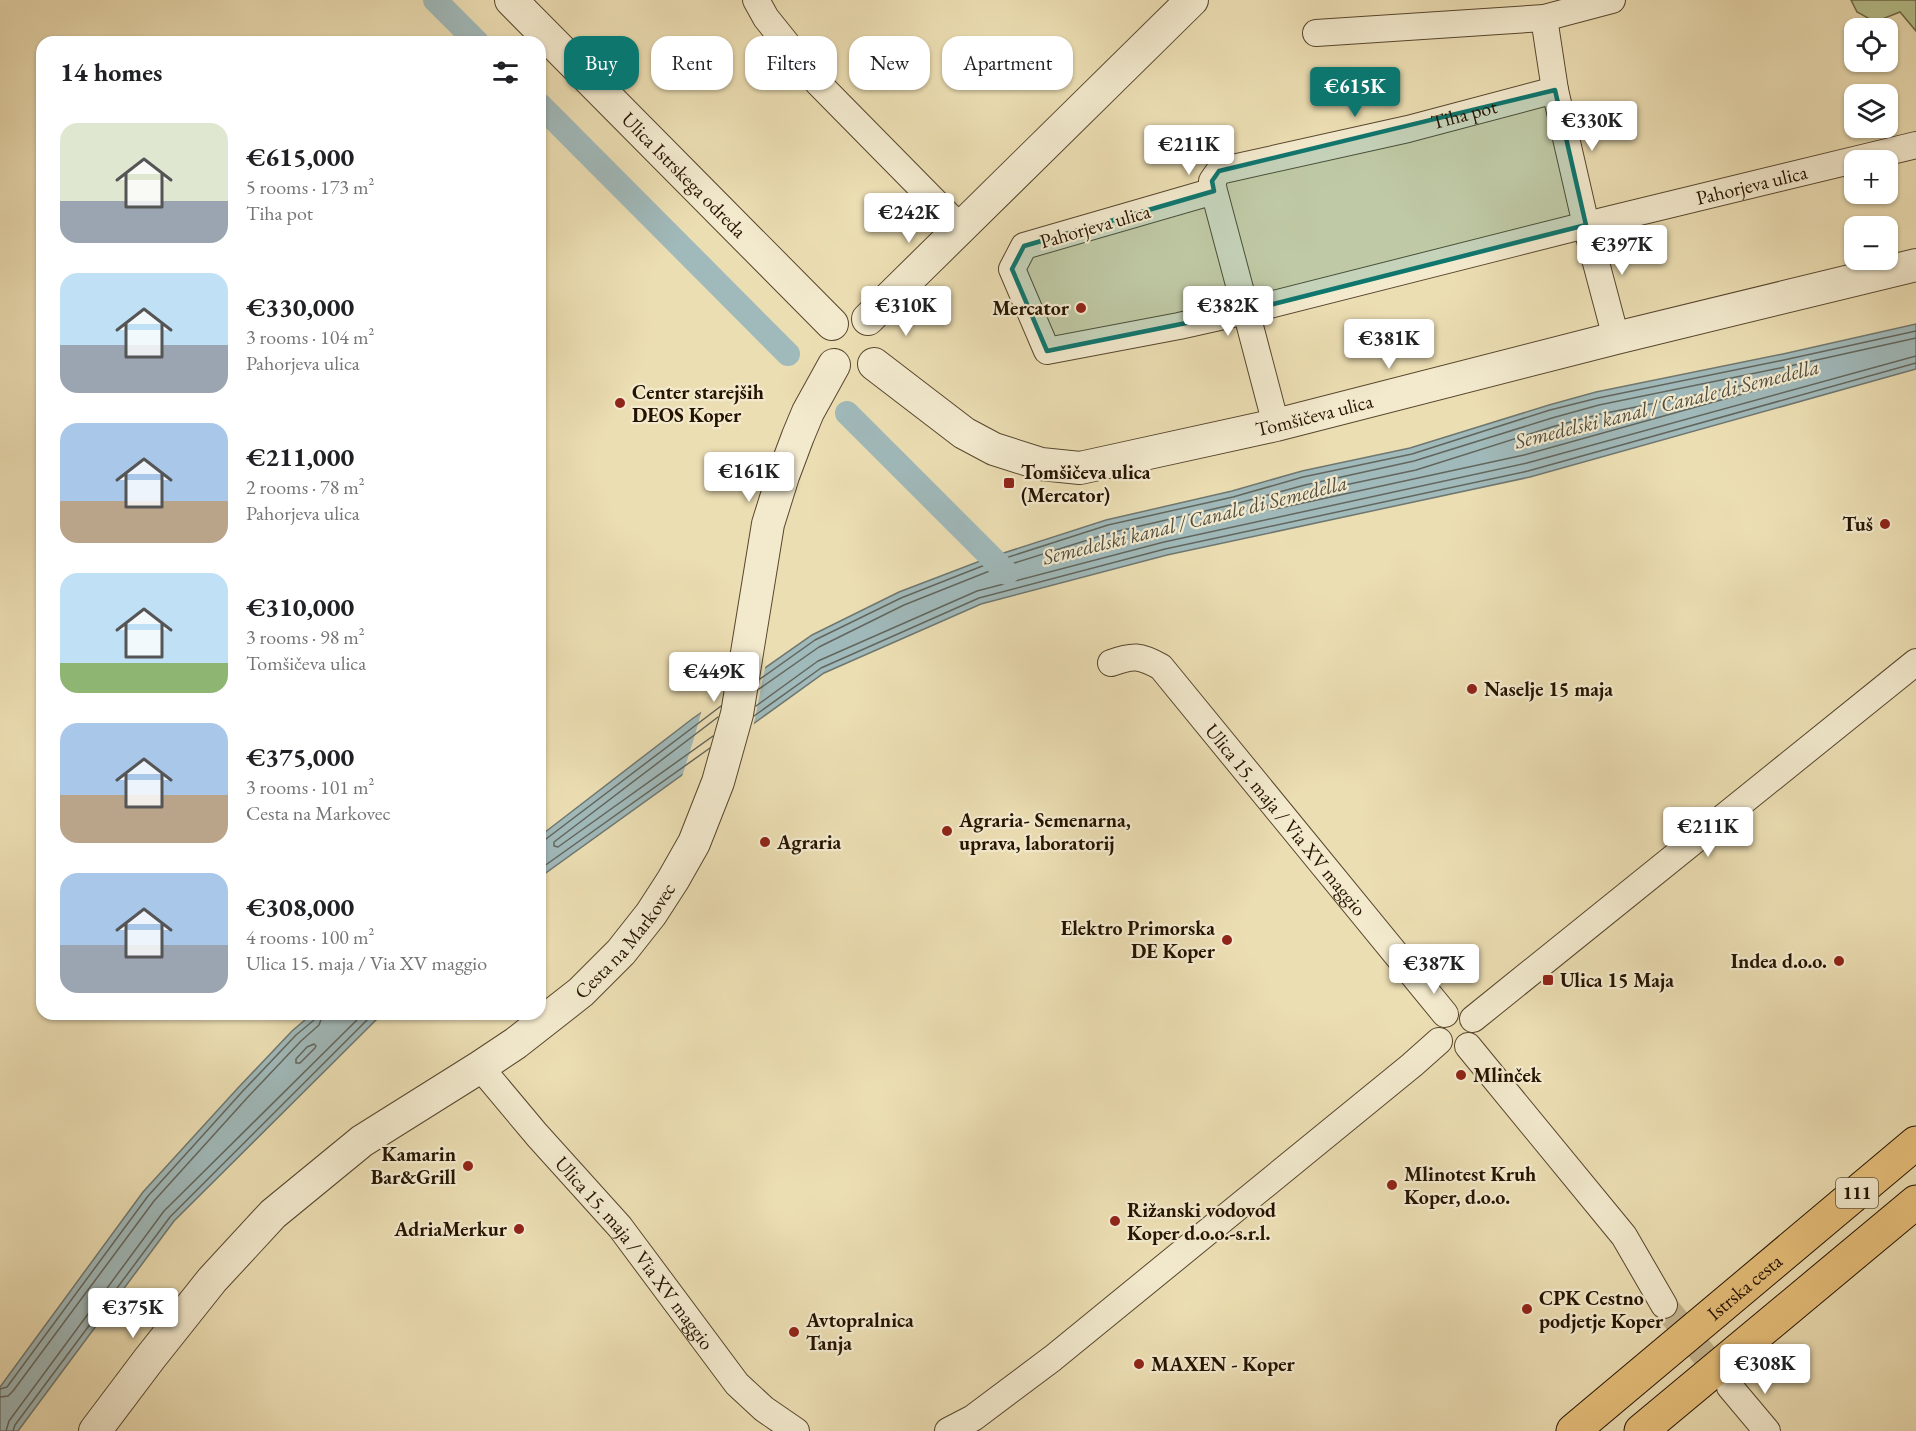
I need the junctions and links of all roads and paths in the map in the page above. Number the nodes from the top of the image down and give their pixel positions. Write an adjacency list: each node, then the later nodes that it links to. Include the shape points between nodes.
1 (511, 0): 15 (street, Ulica Istrskega odreda)
2 (756, 0): 10 (street, via 819,84)
3 (1612, 0): 5 (street)
4 (1182, 4): 14 (street)
5 (1544, 18): 6 (street); 7 (street)
6 (1316, 33)
7 (1555, 90): 9 (street, Tiha pot, via 1408,129 1219,171 1212,181); 11 (street)
8 (1916, 145): 11 (street, Pahorjeva ulica)
9 (1214, 191): 13 (street); 13 (street, Pahorjeva ulica, via 1024,246 1012,269 1047,351)
10 (951, 219)
11 (1586, 225): 13 (street, Pahorjeva ulica); 16 (street)
12 (1916, 265): 16 (street, Tomšičeva ulica)
13 (1246, 311): 19 (street)
14 (868, 319): 15 (street, via 850,314); 17 (street, via 882,341)
15 (832, 324): 18 (street, via 824,346)
16 (1616, 338): 19 (street, Tomšičeva ulica)
17 (874, 364): 18 (street, via 860,373 843,371); 19 (street, Tomšičeva ulica, via 964,433 994,449 1041,464 1080,468)
18 (834, 365): 23 (street, Cesta na Markovec, via 808,412 768,524 737,714 718,782 694,843 651,914 621,952)
19 (1276, 425)
20 (1916, 662): 24 (street)
21 (1111, 663): 22 (street, Ulica 15. maja / Via XV maggio, via 1131,656 1146,658 1161,667)
22 (1444, 1014): 24 (street, via 1463,1011); 26 (street, via 1437,1026)
23 (546, 1019)
24 (1473, 1019): 27 (street, via 1476,1034)
25 (545, 1020): 28 (street, Cesta na Markovec)
26 (1439, 1041): 27 (street, via 1452,1050); 35 (street, via 1053,1358 973,1418)
27 (1468, 1046): 31 (street, via 1624,1236)
28 (480, 1067): 33 (street, Cesta na Markovec, via 362,1141 273,1214 212,1280); 34 (street, Ulica 15. maja / Via XV maggio, via 620,1227 737,1384)
29 (1916, 1143): 36 (highway, Istrska cesta / 111)
30 (1916, 1202): 37 (highway, 111)
31 (1664, 1305)
32 (1730, 1387): 38 (street)
33 (95, 1431)
34 (796, 1431)
35 (948, 1431)
36 (1573, 1431)
37 (1641, 1431)
38 (1767, 1431)

